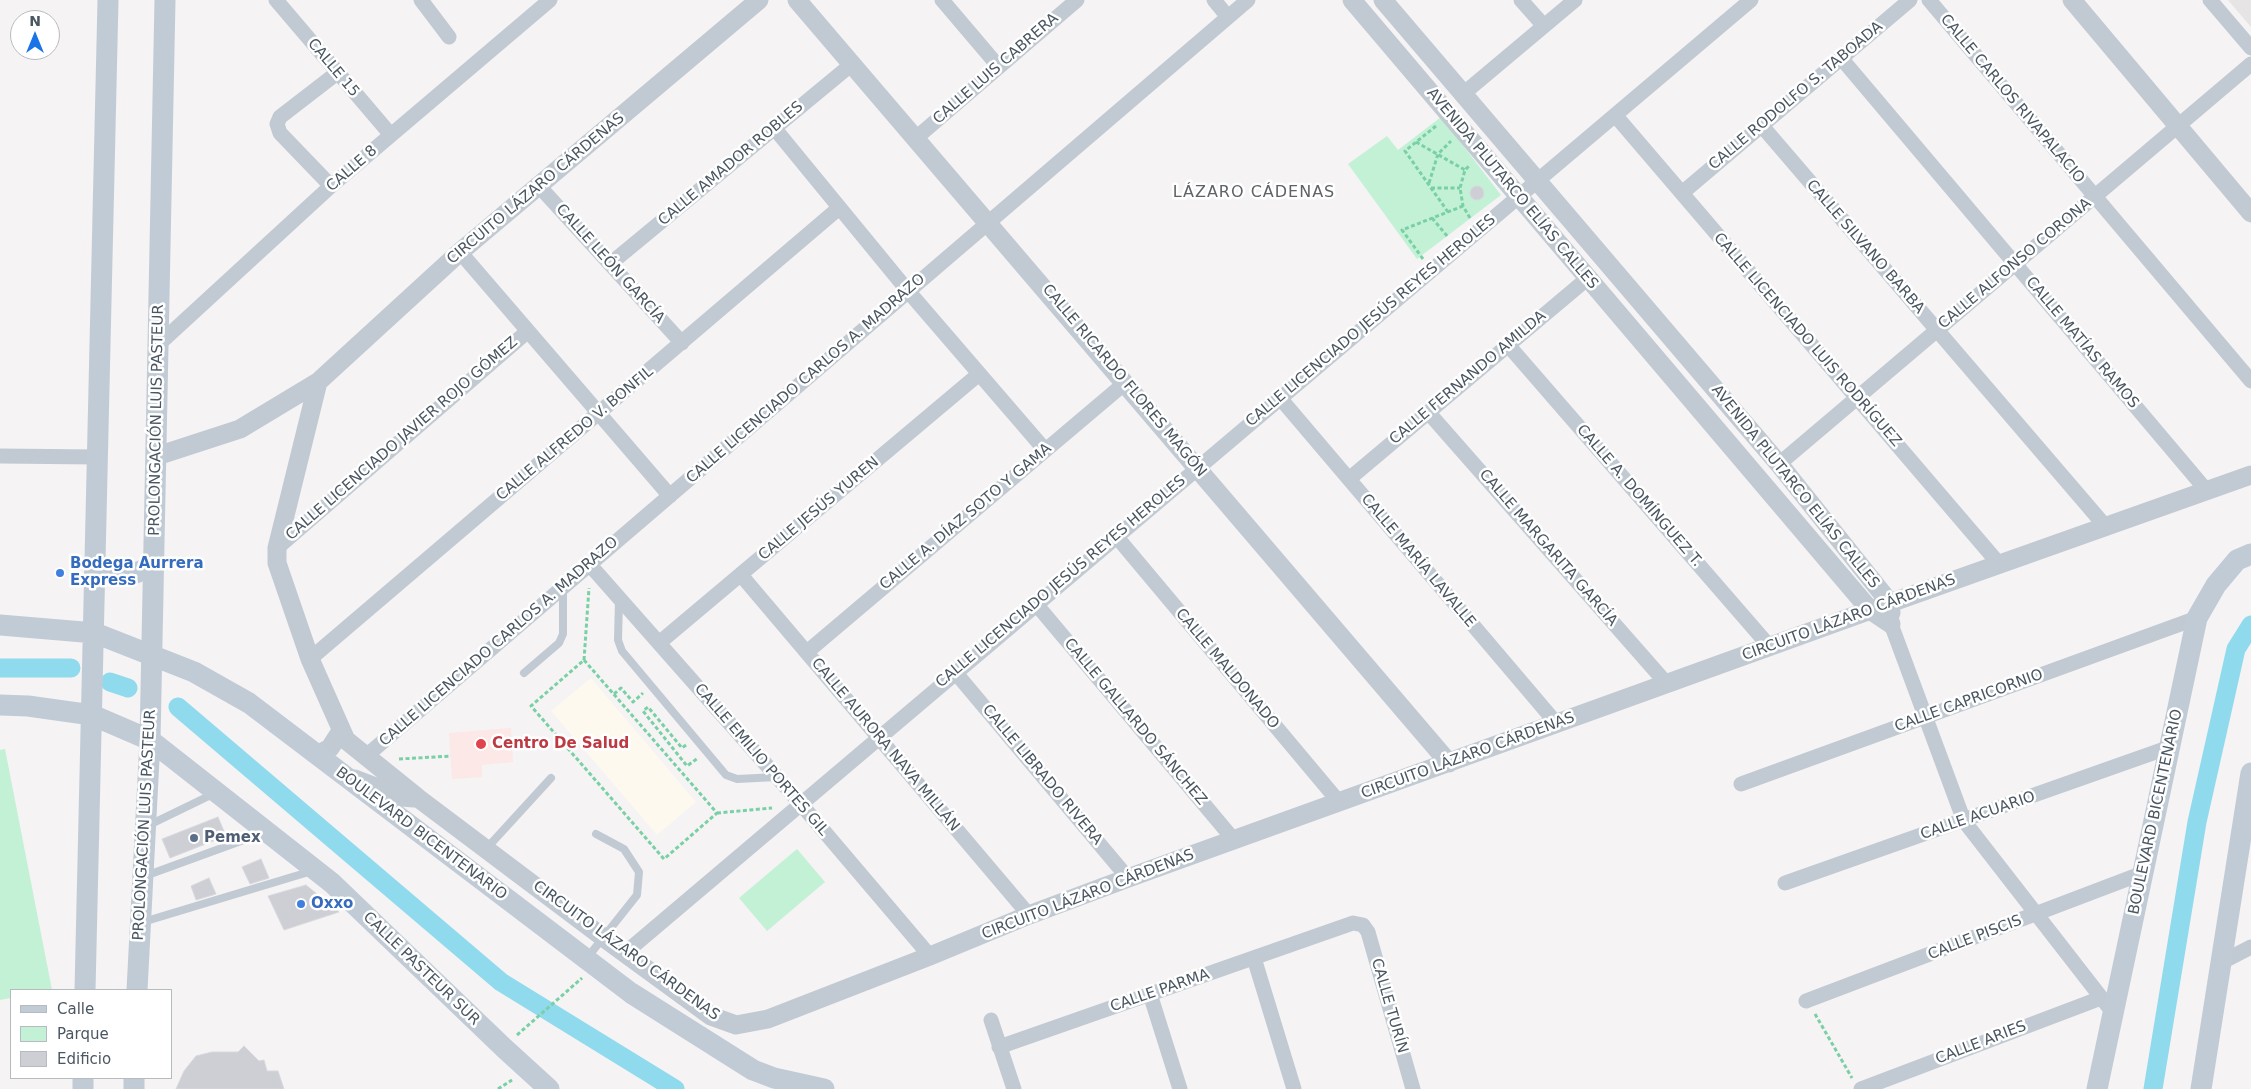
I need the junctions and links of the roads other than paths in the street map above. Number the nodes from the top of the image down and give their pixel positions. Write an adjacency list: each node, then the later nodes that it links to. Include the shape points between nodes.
1 (108, 0): 67 (main road)
2 (165, 0): 54 (main road, PROLONGACIÓN LUIS PASTEUR)
3 (276, 0): 29 (street, CALLE 15)
4 (421, 0): 23 (street)
5 (759, 0): 39 (street, CIRCUITO LÁZARO CÁRDENAS)
6 (797, 0): 26 (street, CALLE RICARDO FLORES MAGÓN)
7 (942, 0): 28 (street)
8 (1077, 0): 28 (street, CALLE LUIS CABRERA)
9 (1214, 0): 21 (street)
10 (1248, 0): 21 (street, CALLE LICENCIADO CARLOS A. MADRAZO)
11 (1352, 0): 41 (street, AVENIDA PLUTARCO ELÍAS CALLES)
12 (1383, 0): 30 (street, AVENIDA PLUTARCO ELÍAS CALLES)
13 (1521, 0): 22 (street)
14 (1576, 0): 22 (street)
15 (1750, 0): 31 (street, CALLE LICENCIADO JESÚS REYES HEROLES)
16 (1910, 0): 25 (street, CALLE RODOLFO S. TABOADA)
17 (1929, 0): 42 (street, CALLE CARLOS RIVAPALACIO)
18 (2072, 0): 33 (street)
19 (2210, 0): 24 (street)
20 (540, 3): 35 (street, CALLE 8)
21 (1228, 17): 45 (street, CALLE LICENCIADO CARLOS A. MADRAZO)
22 (1544, 26): 30 (street)
23 (449, 37)
24 (2251, 48)
25 (1841, 58): 32 (street, CALLE RODOLFO S. TABOADA); 48 (street, CALLE MATÍAS RAMOS)
26 (852, 64): 34 (street, CALLE AMADOR ROBLES); 36 (street, CALLE RICARDO FLORES MAGÓN)
27 (2251, 64): 33 (street, CALLE ALFONSO CORONA)
28 (999, 67): 36 (street, CALLE LUIS CABRERA)
29 (337, 73): 35 (street, CALLE 15); 38 (street, via 280,117 277,124 280,133)
30 (1463, 94): 37 (street, AVENIDA PLUTARCO ELÍAS CALLES)
31 (1615, 115): 37 (street, CALLE LICENCIADO JESÚS REYES HEROLES); 40 (street, CALLE LICENCIADO LUIS RODRÍGUEZ)
32 (1762, 126): 40 (street, CALLE RODOLFO S. TABOADA); 51 (street, CALLE SILVANO BARBA)
33 (2178, 126): 42 (street, CALLE ALFONSO CORONA); 44 (street)
34 (775, 128): 43 (street); 47 (street, CALLE AMADOR ROBLES)
35 (390, 135): 38 (street, CALLE 8)
36 (916, 138): 45 (street, CALLE RICARDO FLORES MAGÓN)
37 (1537, 180): 41 (street, CALLE LICENCIADO JESÚS REYES HEROLES); 68 (street, AVENIDA PLUTARCO ELÍAS CALLES)
38 (331, 186): 54 (street, CALLE 8)
39 (539, 186): 46 (street, CIRCUITO LÁZARO CÁRDENAS); 47 (street, CALLE LEÓN GARCÍA)
40 (1682, 193): 61 (street, CALLE LICENCIADO LUIS RODRÍGUEZ)
41 (1518, 196): 49 (street, AVENIDA PLUTARCO ELÍAS CALLES); 60 (street, CALLE LICENCIADO JESÚS REYES HEROLES)
42 (2095, 196): 48 (street, CALLE ALFONSO CORONA); 57 (street, CALLE CARLOS RIVAPALACIO)
43 (839, 208): 50 (street); 53 (street, CALLE ALFREDO V. BONFIL)
44 (2251, 213)
45 (988, 223): 50 (street, CALLE LICENCIADO CARLOS A. MADRAZO); 59 (street, CALLE RICARDO FLORES MAGÓN)
46 (460, 252): 52 (street); 58 (street, CIRCUITO LÁZARO CÁRDENAS)
47 (610, 264): 53 (street, CALLE LEÓN GARCÍA)
48 (2015, 264): 51 (street, CALLE ALFONSO CORONA); 72 (street, CALLE MATÍAS RAMOS)
49 (1588, 278): 55 (street, CALLE FERNANDO AMILDA); 87 (street, AVENIDA PLUTARCO ELÍAS CALLES)
50 (908, 291): 56 (street); 73 (street, CALLE LICENCIADO CARLOS A. MADRAZO)
51 (1937, 330): 61 (street, CALLE ALFONSO CORONA); 74 (street, CALLE SILVANO BARBA)
52 (528, 331): 63 (street); 76 (street, CALLE LICENCIADO JAVIER ROJO GÓMEZ)
53 (682, 343): 63 (street, CALLE ALFREDO V. BONFIL)
54 (159, 344): 66 (main road, PROLONGACIÓN LUIS PASTEUR)
55 (1508, 345): 62 (street, CALLE FERNANDO AMILDA); 93 (street, CALLE A. DOMÍNGUEZ T.)
56 (979, 374): 64 (street); 82 (street, CALLE JESÚS YUREN)
57 (2251, 381)
58 (318, 382): 66 (street, CIRCUITO LÁZARO CÁRDENAS, via 240,429); 76 (street, CIRCUITO LÁZARO CÁRDENAS)
59 (1125, 383): 64 (street, CALLE A. DÍAZ SOTO Y GAMA); 69 (street, CALLE RICARDO FLORES MAGÓN)
60 (1280, 398): 69 (street, CALLE LICENCIADO JESÚS REYES HEROLES); 71 (street, CALLE MARÍA LAVALLE)
61 (1857, 398): 68 (street, CALLE ALFONSO CORONA); 81 (street, CALLE LICENCIADO LUIS RODRÍGUEZ)
62 (1428, 412): 71 (street, CALLE FERNANDO AMILDA); 99 (street, CALLE MARGARITA GARCÍA)
63 (598, 414): 73 (street); 96 (street, CALLE ALFREDO V. BONFIL)
64 (1045, 450): 94 (street, CALLE A. DÍAZ SOTO Y GAMA)
65 (0, 456): 67 (street)
66 (157, 456): 79 (main road, PROLONGACIÓN LUIS PASTEUR)
67 (97, 457): 78 (main road)
68 (1779, 464): 85 (street, AVENIDA PLUTARCO ELÍAS CALLES)
69 (1197, 467): 75 (street, CALLE LICENCIADO JESÚS REYES HEROLES); 110 (street, CALLE RICARDO FLORES MAGÓN)
70 (2251, 475): 72 (street, CIRCUITO LÁZARO CÁRDENAS)
71 (1349, 479): 103 (street, CALLE MARÍA LAVALLE)
72 (2207, 491): 74 (street, CIRCUITO LÁZARO CÁRDENAS)
73 (670, 496): 80 (street, CALLE LICENCIADO CARLOS A. MADRAZO)
74 (2106, 527): 81 (street, CIRCUITO LÁZARO CÁRDENAS)
75 (1116, 536): 86 (street, CALLE LICENCIADO JESÚS REYES HEROLES); 119 (street, CALLE MALDONADO)
76 (277, 548): 96 (street, CIRCUITO LÁZARO CÁRDENAS, via 277,563)
77 (2251, 554): 88 (main road, BOULEVARD BICENTENARIO, via 2237,560 2216,584)
78 (96, 562): 79 (main road, via 107,572 121,575); 91 (main road)
79 (154, 565): 95 (main road, PROLONGACIÓN LUIS PASTEUR)
80 (590, 565): 83 (street, CALLE LICENCIADO CARLOS A. MADRAZO); 84 (street, CALLE EMILIO PORTES GIL)
81 (2000, 565): 85 (street, CIRCUITO LÁZARO CÁRDENAS)
82 (741, 575): 92 (street, CALLE JESÚS YUREN); 94 (street, CALLE AURORA NAVA MILLÁN)
83 (563, 588): 98 (lane, via 563,634 559,643); 109 (street, CALLE LICENCIADO CARLOS A. MADRAZO)
84 (619, 598): 92 (street, CALLE EMILIO PORTES GIL); 113 (lane, via 618,640 622,651 726,775 737,780)
85 (1890, 602): 87 (street, CIRCUITO LÁZARO CÁRDENAS); 89 (street, AVENIDA PLUTARCO ELÍAS CALLES)
86 (1036, 604): 97 (street, CALLE LICENCIADO JESÚS REYES HEROLES); 125 (street, CALLE GALLARDO SÁNCHEZ)
87 (1870, 610): 89 (street, AVENIDA PLUTARCO ELÍAS CALLES); 93 (street, CIRCUITO LÁZARO CÁRDENAS)
88 (2197, 618): 102 (street, CALLE CAPRICORNIO); 107 (main road, BOULEVARD BICENTENARIO)
89 (1891, 624): 102 (street)
90 (0, 625): 91 (main road, BOULEVARD BICENTENARIO)
91 (95, 634): 95 (main road, BOULEVARD BICENTENARIO); 101 (main road)
92 (659, 644): 113 (street, CALLE EMILIO PORTES GIL)
93 (1770, 647): 99 (street, CIRCUITO LÁZARO CÁRDENAS)
94 (807, 652): 105 (street, CALLE AURORA NAVA MILLÁN)
95 (152, 656): 106 (main road, PROLONGACIÓN LUIS PASTEUR); 108 (main road, BOULEVARD BICENTENARIO, via 194,672 249,703)
96 (310, 658): 104 (street, CIRCUITO LÁZARO CÁRDENAS)
97 (955, 672): 105 (street, CALLE LICENCIADO JESÚS REYES HEROLES); 130 (street, CALLE LIBRADO RIVERA)
98 (524, 673)
99 (1667, 684): 103 (street, CIRCUITO LÁZARO CÁRDENAS)
100 (0, 705): 101 (main road, CALLE PASTEUR SUR)
101 (92, 715): 106 (main road, CALLE PASTEUR SUR); 143 (main road)
102 (1924, 716): 115 (street, CALLE CAPRICORNIO); 121 (street)
103 (1557, 724): 110 (street, CIRCUITO LÁZARO CÁRDENAS)
104 (341, 730): 108 (street, via 330,748); 109 (street, CIRCUITO LÁZARO CÁRDENAS, via 346,740)
105 (878, 737): 120 (street, CALLE LICENCIADO JESÚS REYES HEROLES); 132 (street, CALLE AURORA NAVA MILLÁN)
106 (150, 740): 116 (main road, CALLE PASTEUR SUR); 122 (main road, PROLONGACIÓN LUIS PASTEUR)
107 (2170, 747): 121 (street, CALLE ACUARIO); 128 (main road, BOULEVARD BICENTENARIO)
108 (317, 755): 112 (main road, BOULEVARD BICENTENARIO)
109 (365, 757): 117 (street, CIRCUITO LÁZARO CÁRDENAS)
110 (1450, 763): 119 (street, CIRCUITO LÁZARO CÁRDENAS)
111 (2251, 772): 118 (main road)
112 (342, 774): 117 (street, via 402,797); 141 (main road, BOULEVARD BICENTENARIO)
113 (777, 777): 120 (street, CALLE EMILIO PORTES GIL)
114 (550, 778): 126 (lane)
115 (1741, 784)
116 (215, 793): 122 (lane); 123 (main road, CALLE PASTEUR SUR)
117 (418, 798): 126 (street, CIRCUITO LÁZARO CÁRDENAS)
118 (2249, 799): 142 (main road)
119 (1339, 802): 125 (street, CIRCUITO LÁZARO CÁRDENAS)
120 (800, 803): 138 (street, CALLE LICENCIADO JESÚS REYES HEROLES); 139 (street, CALLE EMILIO PORTES GIL)
121 (1964, 821): 131 (street, CALLE ACUARIO); 133 (street)
122 (146, 827): 129 (main road, PROLONGACIÓN LUIS PASTEUR)
123 (267, 831): 127 (main road, CALLE PASTEUR SUR); 129 (lane)
124 (596, 834): 136 (lane, via 624,849 639,872 638,895)
125 (1234, 840): 130 (street, CIRCUITO LÁZARO CÁRDENAS)
126 (486, 849): 136 (street, CIRCUITO LÁZARO CÁRDENAS)
127 (316, 870): 134 (lane); 151 (main road, CALLE PASTEUR SUR)
128 (2143, 873): 133 (street, CALLE PISCIS); 147 (main road, BOULEVARD BICENTENARIO)
129 (145, 876): 134 (main road, PROLONGACIÓN LUIS PASTEUR)
130 (1128, 878): 132 (street, CIRCUITO LÁZARO CÁRDENAS)
131 (1785, 883)
132 (1029, 914): 139 (street, CIRCUITO LÁZARO CÁRDENAS)
133 (2036, 914): 146 (street, CALLE PISCIS); 147 (street)
134 (141, 922): 144 (main road, PROLONGACIÓN LUIS PASTEUR)
135 (1362, 925): 140 (street, CALLE PARMA, via 1353,923); 156 (street, CALLE TURÍN, via 1368,932)
136 (604, 938): 138 (street, CIRCUITO LÁZARO CÁRDENAS); 141 (lane)
137 (2251, 947): 142 (street)
138 (625, 953): 139 (street, CIRCUITO LÁZARO CÁRDENAS, via 711,1016 736,1025 768,1019)
139 (930, 956)
140 (1254, 958): 145 (street, CALLE PARMA); 155 (street)
141 (586, 960): 152 (main road, BOULEVARD BICENTENARIO, via 631,993 753,1070)
142 (2222, 962): 158 (main road)
143 (85, 989)
144 (137, 989)
145 (1150, 994): 149 (street, CALLE PARMA); 154 (street)
146 (1806, 1001)
147 (2107, 1006): 150 (street, CALLE ARIES); 157 (main road, BOULEVARD BICENTENARIO)
148 (991, 1020): 149 (street)
149 (1000, 1047): 153 (street)
150 (1858, 1085)
151 (549, 1089)
152 (824, 1089)
153 (1014, 1089)
154 (1180, 1089)
155 (1294, 1089)
156 (1413, 1089)
157 (2097, 1089)
158 (2200, 1089)

